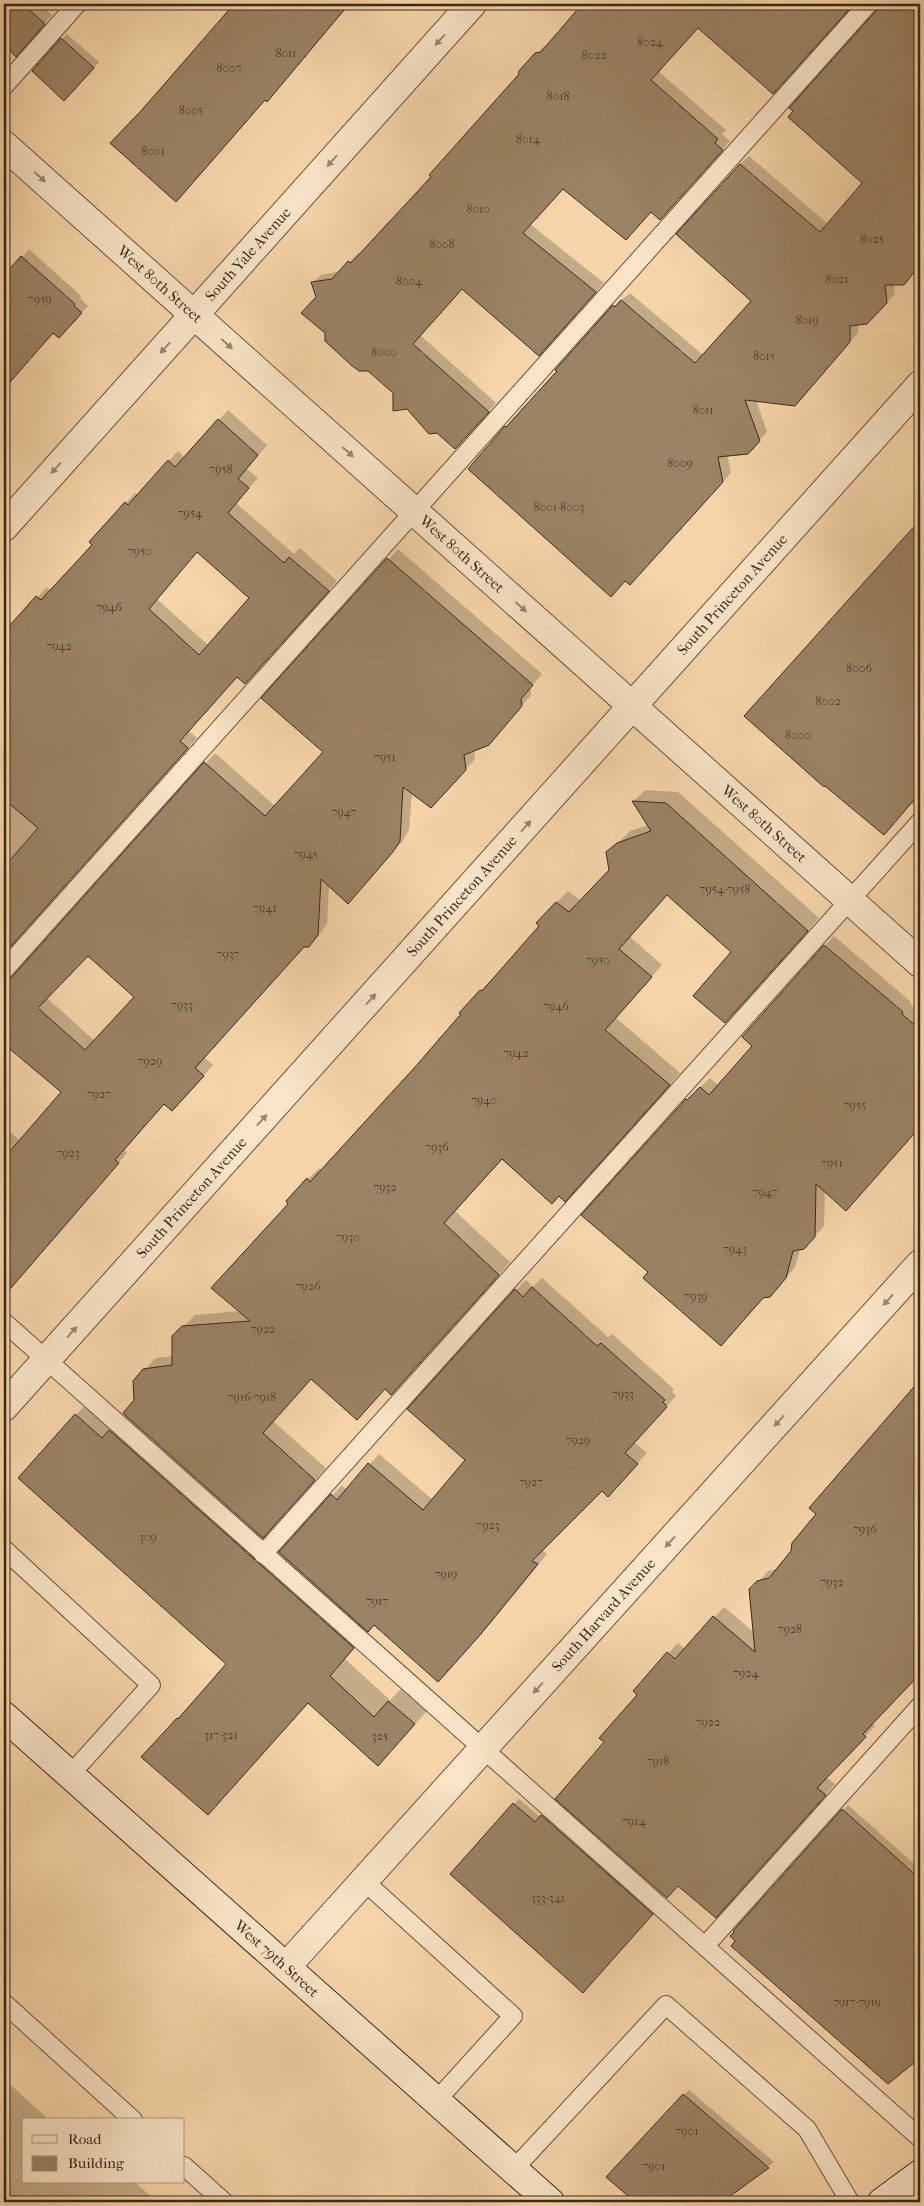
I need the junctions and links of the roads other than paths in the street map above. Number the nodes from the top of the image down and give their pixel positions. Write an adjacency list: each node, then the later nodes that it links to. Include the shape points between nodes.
1 (77, 4): 4 (lane)
2 (472, 4): 6 (street, South Yale Avenue, one-way to 6)
3 (868, 4): 8 (lane)
4 (4, 86)
5 (4, 145): 6 (street, West 80th Street, one-way to 6)
6 (194, 315): 8 (street, West 80th Street, one-way to 8); 9 (street, South Yale Avenue, one-way to 9)
7 (920, 386): 10 (street, South Princeton Avenue)
8 (414, 511): 10 (street, West 80th Street, one-way to 10); 14 (lane)
9 (4, 527)
10 (633, 706): 12 (street, West 80th Street); 17 (street, South Princeton Avenue, one-way to 10)
11 (920, 822): 12 (lane)
12 (850, 900): 13 (street, West 80th Street); 20 (lane)
13 (920, 963)
14 (4, 970)
15 (920, 1264): 23 (street, South Harvard Avenue, one-way to 23)
16 (4, 1322): 17 (lane)
17 (47, 1360): 18 (street, South Princeton Avenue); 20 (lane)
18 (4, 1407)
19 (4, 1549): 24 (lane, via 151,1685)
20 (264, 1554): 23 (lane)
21 (920, 1706): 26 (lane)
22 (4, 1716): 24 (street, West 79th Street)
23 (484, 1749): 25 (street, South Harvard Avenue); 26 (lane)
24 (70, 1775): 27 (street, West 79th Street)
25 (364, 1881): 27 (street, South Harvard Avenue); 29 (lane, via 513,2016)
26 (705, 1946): 31 (lane)
27 (286, 1968): 29 (street, West 79th Street)
28 (4, 2003): 30 (lane)
29 (436, 2101): 33 (street, West 79th Street)
30 (131, 2118)
31 (920, 2138)
32 (185, 2167): 35 (lane)
33 (513, 2170): 36 (street, West 79th Street); 37 (lane, via 666,2005 807,2129)
34 (920, 2174): 38 (street)
35 (224, 2202)
36 (550, 2202)
37 (850, 2202)
38 (882, 2202)

